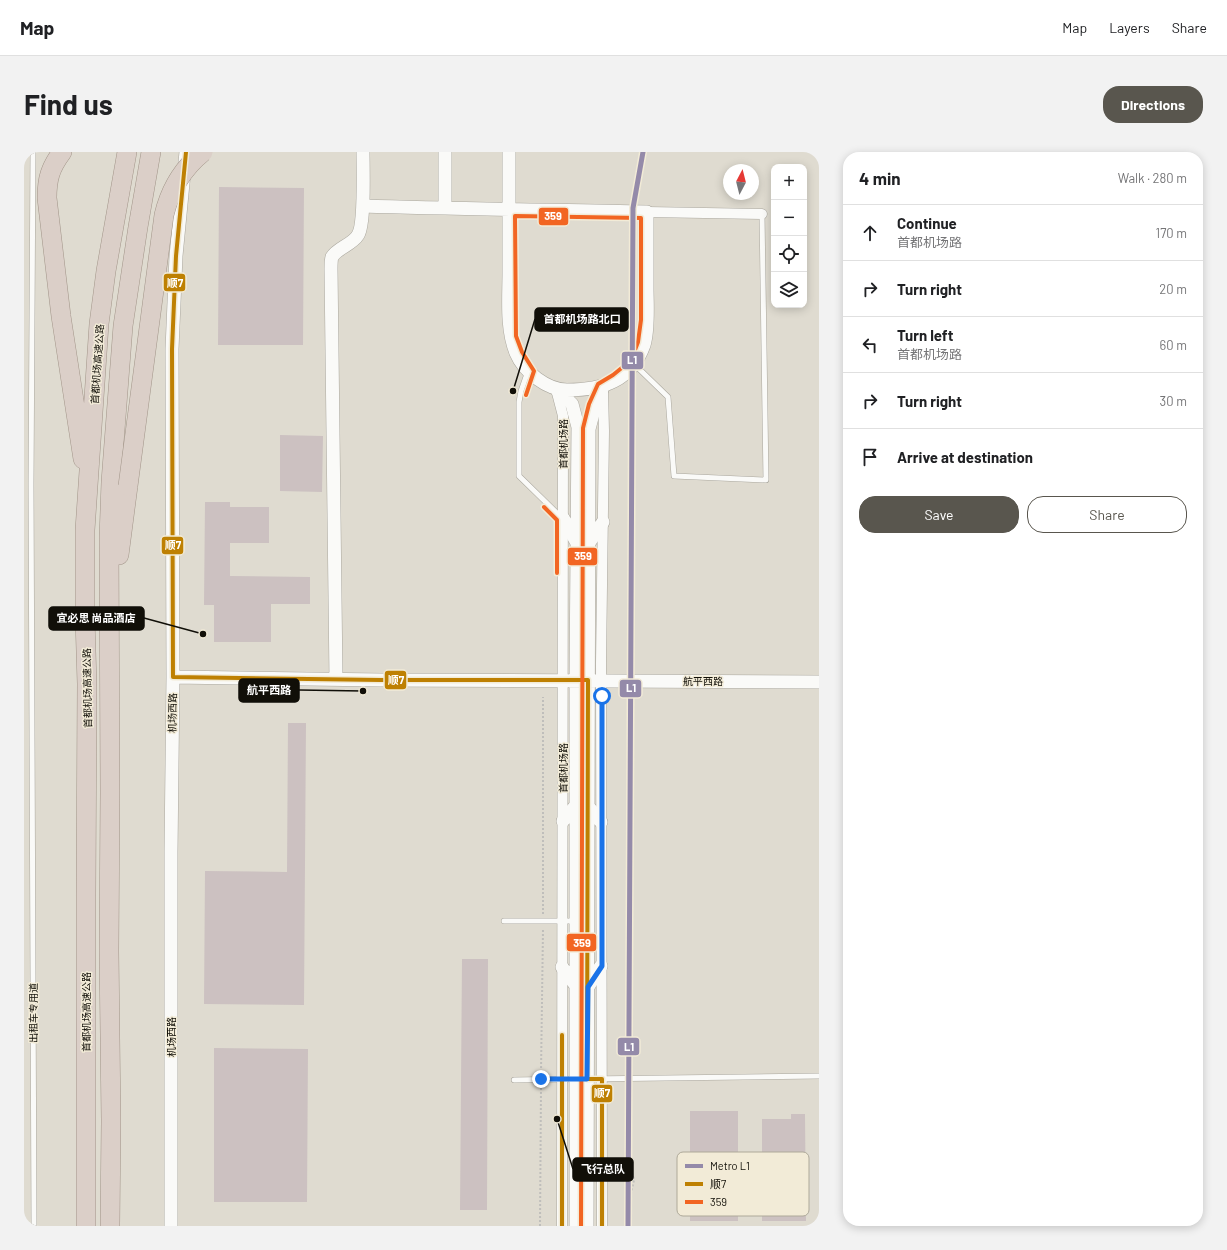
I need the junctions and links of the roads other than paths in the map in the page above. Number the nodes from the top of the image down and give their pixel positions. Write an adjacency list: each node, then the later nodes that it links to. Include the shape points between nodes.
1 (33, 152): 43 (lane, 出租车专用道, via 31,500)
2 (62, 152): 19 (highway, via 50,172 47,184 48,207 61,316)
3 (127, 152): 19 (highway, 首都机场高速公路, via 101,304)
4 (151, 152): 23 (highway, via 123,326 111,482)
5 (186, 152): 24 (street, 机场西路, via 176,256 172,349)
6 (204, 152): 23 (highway, bridge, via 191,163 180,178 164,216 120,552)
7 (363, 152): 10 (street)
8 (445, 152): 11 (street)
9 (509, 152): 12 (street)
10 (363, 206): 11 (street); 25 (street, via 359,234 352,243 332,257 330,269)
11 (445, 208): 12 (street)
12 (509, 210): 13 (street); 16 (street, via 510,337 517,355)
13 (647, 212): 14 (street); 15 (street, via 647,322 644,344)
14 (762, 214): 15 (lane, via 766,480 674,476 668,397)
15 (634, 364): 17 (street, via 625,375)
16 (528, 371): 18 (street, via 541,382); 20 (lane, via 518,402 519,476)
17 (603, 387): 18 (street, via 589,390); 21 (street); 22 (street, 首都机场路, via 589,429)
18 (556, 389): 20 (street, 首都机场路, via 563,416); 22 (street, 首都机场路, via 572,404 578,427)
19 (88, 484): 44 (highway, 首都机场高速公路, via 85,542)
20 (563, 518): 22 (street); 26 (street, 首都机场路)
21 (603, 522): 22 (street); 27 (street)
22 (583, 543): 26 (street, 首都机场路)
23 (109, 615): 45 (highway)
24 (173, 677): 25 (street, 航平西路); 46 (street, 机场西路)
25 (336, 679): 26 (street, 航平西路)
26 (576, 680): 27 (street, 航平西路); 29 (street, 首都机场路); 30 (street, 首都机场路)
27 (602, 681): 28 (street, 航平西路); 31 (street)
28 (819, 682)
29 (582, 805): 30 (street); 31 (street); 34 (street, 首都机场路)
30 (563, 821): 33 (street, 首都机场路)
31 (601, 822): 35 (street)
32 (504, 921): 33 (lane)
33 (562, 921): 34 (lane); 36 (street, 首都机场路)
34 (582, 921): 37 (street, 首都机场路)
35 (602, 966): 37 (street); 41 (street)
36 (562, 967): 37 (street); 39 (street, 首都机场路)
37 (582, 986): 40 (street, 首都机场路)
38 (819, 1076): 41 (lane)
39 (562, 1079): 40 (lane); 42 (lane); 47 (street, 首都机场路)
40 (581, 1079): 41 (lane); 48 (street, 首都机场路); 49 (street, 首都机场路)
41 (602, 1079): 50 (street)
42 (514, 1080)
43 (34, 1226)
44 (86, 1226)
45 (110, 1226)
46 (171, 1226)
47 (562, 1226)
48 (576, 1226)
49 (587, 1226)
50 (602, 1226)

